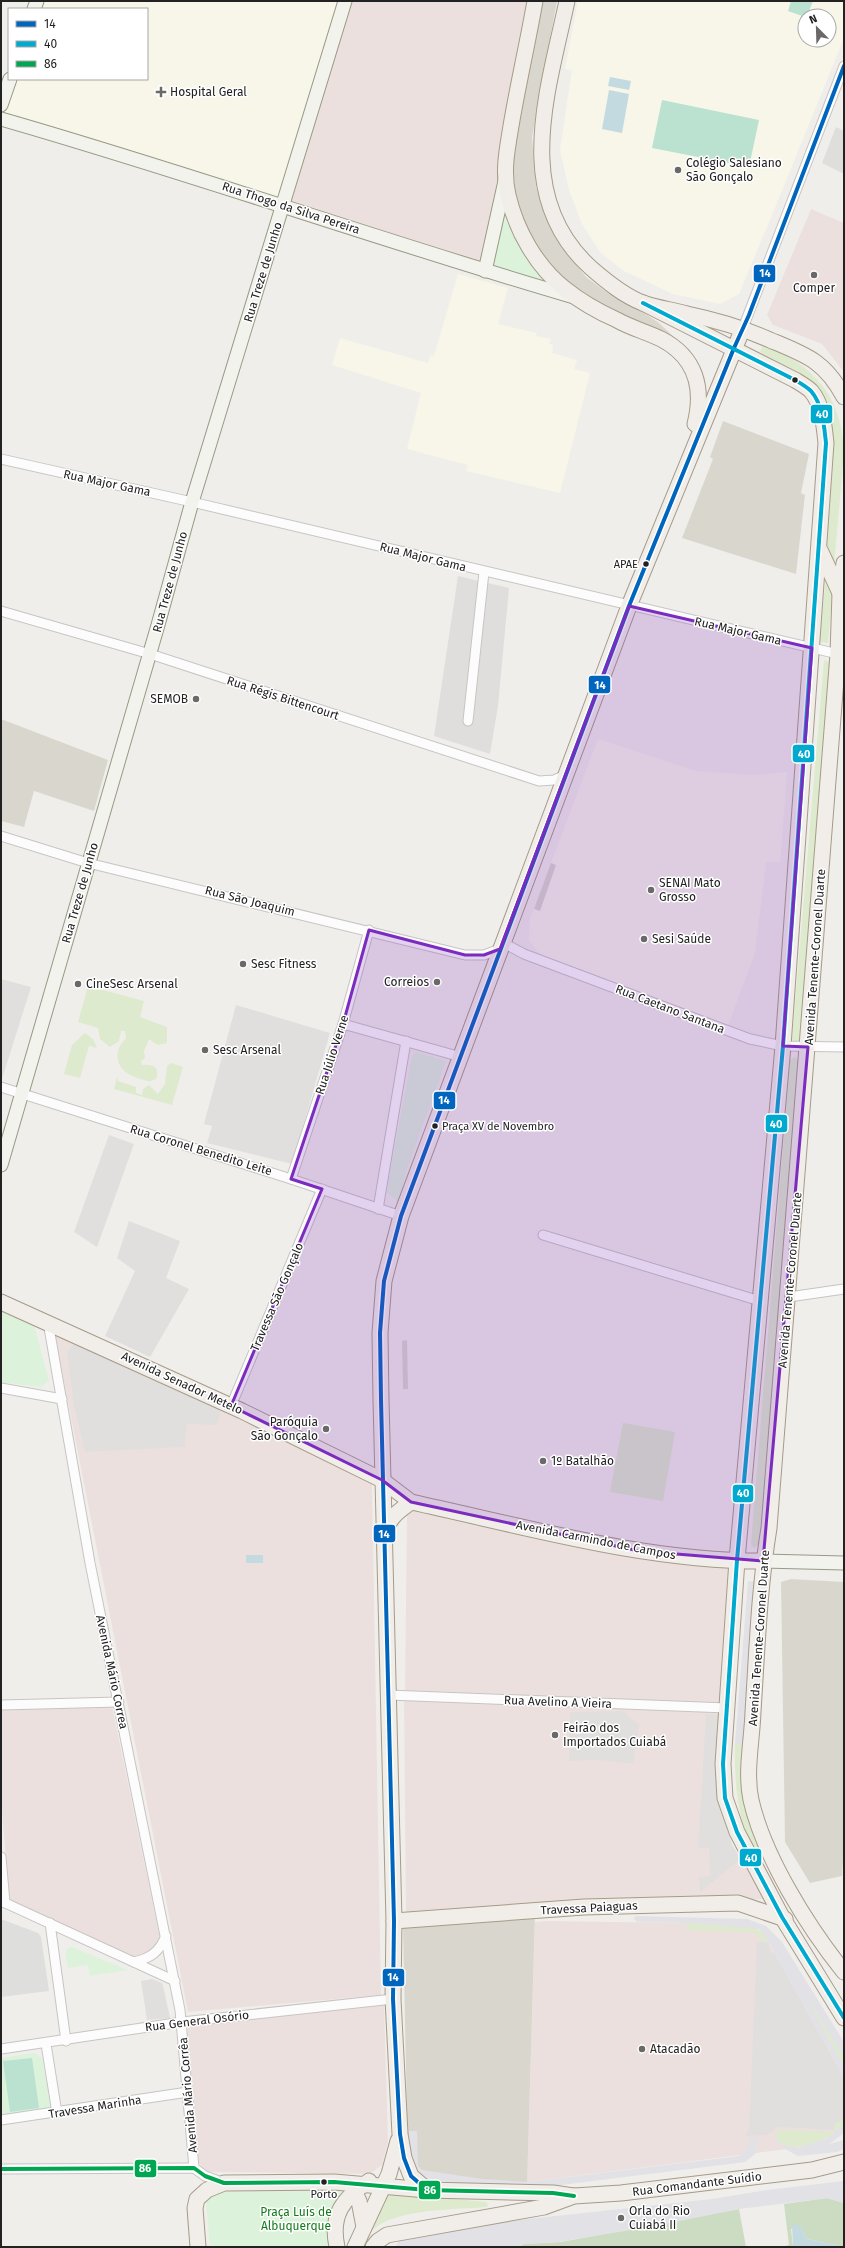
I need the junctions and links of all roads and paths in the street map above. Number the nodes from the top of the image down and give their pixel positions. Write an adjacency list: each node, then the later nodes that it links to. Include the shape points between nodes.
1 (344, 1): 9 (street, Rua Treze de Junho)
2 (536, 1): 8 (main road, via 507,149)
3 (566, 1): 12 (main road, via 544,117 541,162 545,193 554,218 581,259 601,277)
4 (844, 66): 13 (street)
5 (10, 80): 6 (street)
6 (1, 106)
7 (1, 119): 9 (street, Rua Thogo da Silva Pereira)
8 (505, 179): 10 (street); 11 (main road, via 513,212 528,244 549,274)
9 (283, 205): 10 (street, Rua Thogo da Silva Pereira); 18 (street, Rua Treze de Junho)
10 (485, 271): 11 (street, Rua Thogo da Silva Pereira)
11 (580, 299): 17 (main road, via 617,321 673,346 690,367 700,394 699,406)
12 (643, 303): 13 (main road); 14 (main road)
13 (743, 328): 14 (main road); 15 (main road, via 813,359 826,370)
14 (734, 348): 17 (main road); 19 (main road, via 795,380 811,392 823,417 826,443)
15 (844, 397)
16 (1, 460): 18 (street, Rua Major Gama)
17 (680, 479): 23 (main road)
18 (192, 502): 21 (street, Rua Major Gama); 26 (street, Rua Treze de Junho)
19 (820, 549): 22 (main road); 25 (main road)
20 (844, 563): 22 (main road, Avenida Tenente-Coronel Duarte)
21 (484, 572): 23 (street, Rua Major Gama); 28 (street)
22 (840, 592): 27 (main road, Avenida Tenente-Coronel Duarte)
23 (629, 606): 25 (street, Rua Major Gama); 29 (main road)
24 (1, 611): 26 (street, Rua Régis Bittencourt)
25 (812, 648): 27 (street, Rua Major Gama); 36 (main road)
26 (150, 654): 29 (street, Rua Régis Bittencourt, via 538,781 554,780); 31 (street, Rua Treze de Junho)
27 (841, 655): 37 (main road, Avenida Tenente-Coronel Duarte)
28 (468, 721)
29 (565, 775): 33 (main road)
30 (1, 836): 31 (street, Rua São Joaquim)
31 (88, 863): 32 (street, Rua São Joaquim); 41 (street, Rua Treze de Junho)
32 (369, 930): 33 (street, Rua São Joaquim, via 465,955 484,955); 34 (street, Rua Júlio Verne)
33 (501, 945): 36 (street, Rua Caetano Santana, via 750,1039); 39 (main road)
34 (343, 1024): 35 (street); 43 (street, Rua Júlio Verne)
35 (406, 1041): 39 (street); 45 (street)
36 (783, 1046): 37 (street, Rua Caetano Santana); 50 (main road)
37 (808, 1047): 38 (street, Rua Caetano Santana); 49 (main road, Avenida Tenente-Coronel Duarte)
38 (844, 1047)
39 (461, 1057): 46 (main road)
40 (1, 1087): 41 (street, Rua Coronel Benedito Leite)
41 (22, 1094): 42 (street, Rua Treze de Junho); 43 (street, Rua Coronel Benedito Leite)
42 (1, 1165)
43 (291, 1179): 44 (street, Rua Coronel Benedito Leite)
44 (322, 1189): 45 (street, Rua Coronel Benedito Leite); 55 (street, Travessa São Gonçalo)
45 (378, 1209): 46 (street, Rua Coronel Benedito Leite)
46 (401, 1216): 56 (main road, via 384,1281 380,1333)
47 (542, 1235): 50 (street)
48 (844, 1290): 49 (street)
49 (789, 1296): 60 (main road, Avenida Tenente-Coronel Duarte)
50 (760, 1301): 59 (main road)
51 (1, 1302): 52 (main road, Avenida Senador Metelo)
52 (48, 1322): 54 (street, Avenida Mário Correa); 55 (main road, Avenida Senador Metelo)
53 (1, 1388): 54 (street)
54 (62, 1399): 63 (street, Avenida Mário Correa, via 90,1563)
55 (231, 1406): 56 (main road, Avenida Senador Metelo)
56 (382, 1480): 57 (main road, Avenida Carmindo de Campos); 58 (main road)
57 (411, 1502): 58 (main road, via 388,1522); 59 (main road, Avenida Carmindo de Campos, via 639,1551)
58 (385, 1534): 62 (main road)
59 (737, 1560): 60 (main road, Avenida Carmindo de Campos); 65 (main road)
60 (764, 1561): 61 (street, Avenida Carmindo de Campos); 67 (main road, Avenida Tenente-Coronel Duarte, via 749,1765 751,1799)
61 (844, 1563)
62 (388, 1695): 65 (street, Rua Avelino A Vieira); 70 (main road)
63 (118, 1702): 64 (street); 72 (street, Avenida Mário Correa)
64 (1, 1705)
65 (727, 1708): 69 (main road, via 723,1764 725,1798 741,1838)
66 (1, 1857): 68 (street)
67 (772, 1858): 69 (main road); 73 (main road, Avenida Tenente-Coronel Duarte)
68 (3, 1902): 71 (street)
69 (782, 1917): 70 (main road, Travessa Paiaguas, via 738,1903 584,1907); 73 (main road); 78 (main road)
70 (394, 1921): 77 (main road)
71 (50, 1923): 74 (street); 80 (street)
72 (166, 1936): 74 (street, via 158,1952); 76 (street, Avenida Mário Correa)
73 (822, 1944): 75 (main road, Avenida Tenente-Coronel Duarte)
74 (134, 1962): 76 (street)
75 (844, 1972)
76 (175, 1981): 79 (street, Avenida Mário Correa)
77 (393, 1999): 79 (street, Rua General Osório); 86 (main road)
78 (844, 2018)
79 (182, 2022): 80 (street, Rua General Osório); 83 (street, Avenida Mário Corrêa)
80 (66, 2041): 81 (street, Rua General Osório)
81 (46, 2044): 82 (street, Rua General Osório); 84 (street)
82 (1, 2049)
83 (188, 2092): 84 (street, Travessa Marinha); 89 (street, Avenida Mário Corrêa)
84 (57, 2113): 85 (street, Travessa Marinha)
85 (1, 2120)
86 (400, 2134): 87 (main road); 96 (main road, via 404,2158 411,2176)
87 (395, 2157): 94 (main road, via 381,2172); 95 (main road)
88 (844, 2162): 91 (main road)
89 (194, 2168): 90 (street); 93 (street, Rua Comandante Suídio, via 205,2176)
90 (1, 2169)
91 (820, 2169): 92 (main road); 97 (main road, Rua Comandante Suídio, via 629,2192)
92 (844, 2172)
93 (224, 2183): 94 (main road, Rua Comandante Suídio); 99 (main road, via 199,2196 195,2208)
94 (356, 2186): 95 (main road, Rua Comandante Suídio); 98 (main road); 100 (main road, via 336,2214)
95 (383, 2186): 96 (main road, Rua Comandante Suídio); 98 (main road)
96 (427, 2190): 97 (main road, Rua Comandante Suídio, via 553,2193)
97 (574, 2196): 102 (main road, Rua Comandante Suídio, via 544,2207 387,2235 378,2240)
98 (364, 2227): 101 (main road)
99 (198, 2247)
100 (337, 2247)
101 (355, 2247)
102 (373, 2247)

